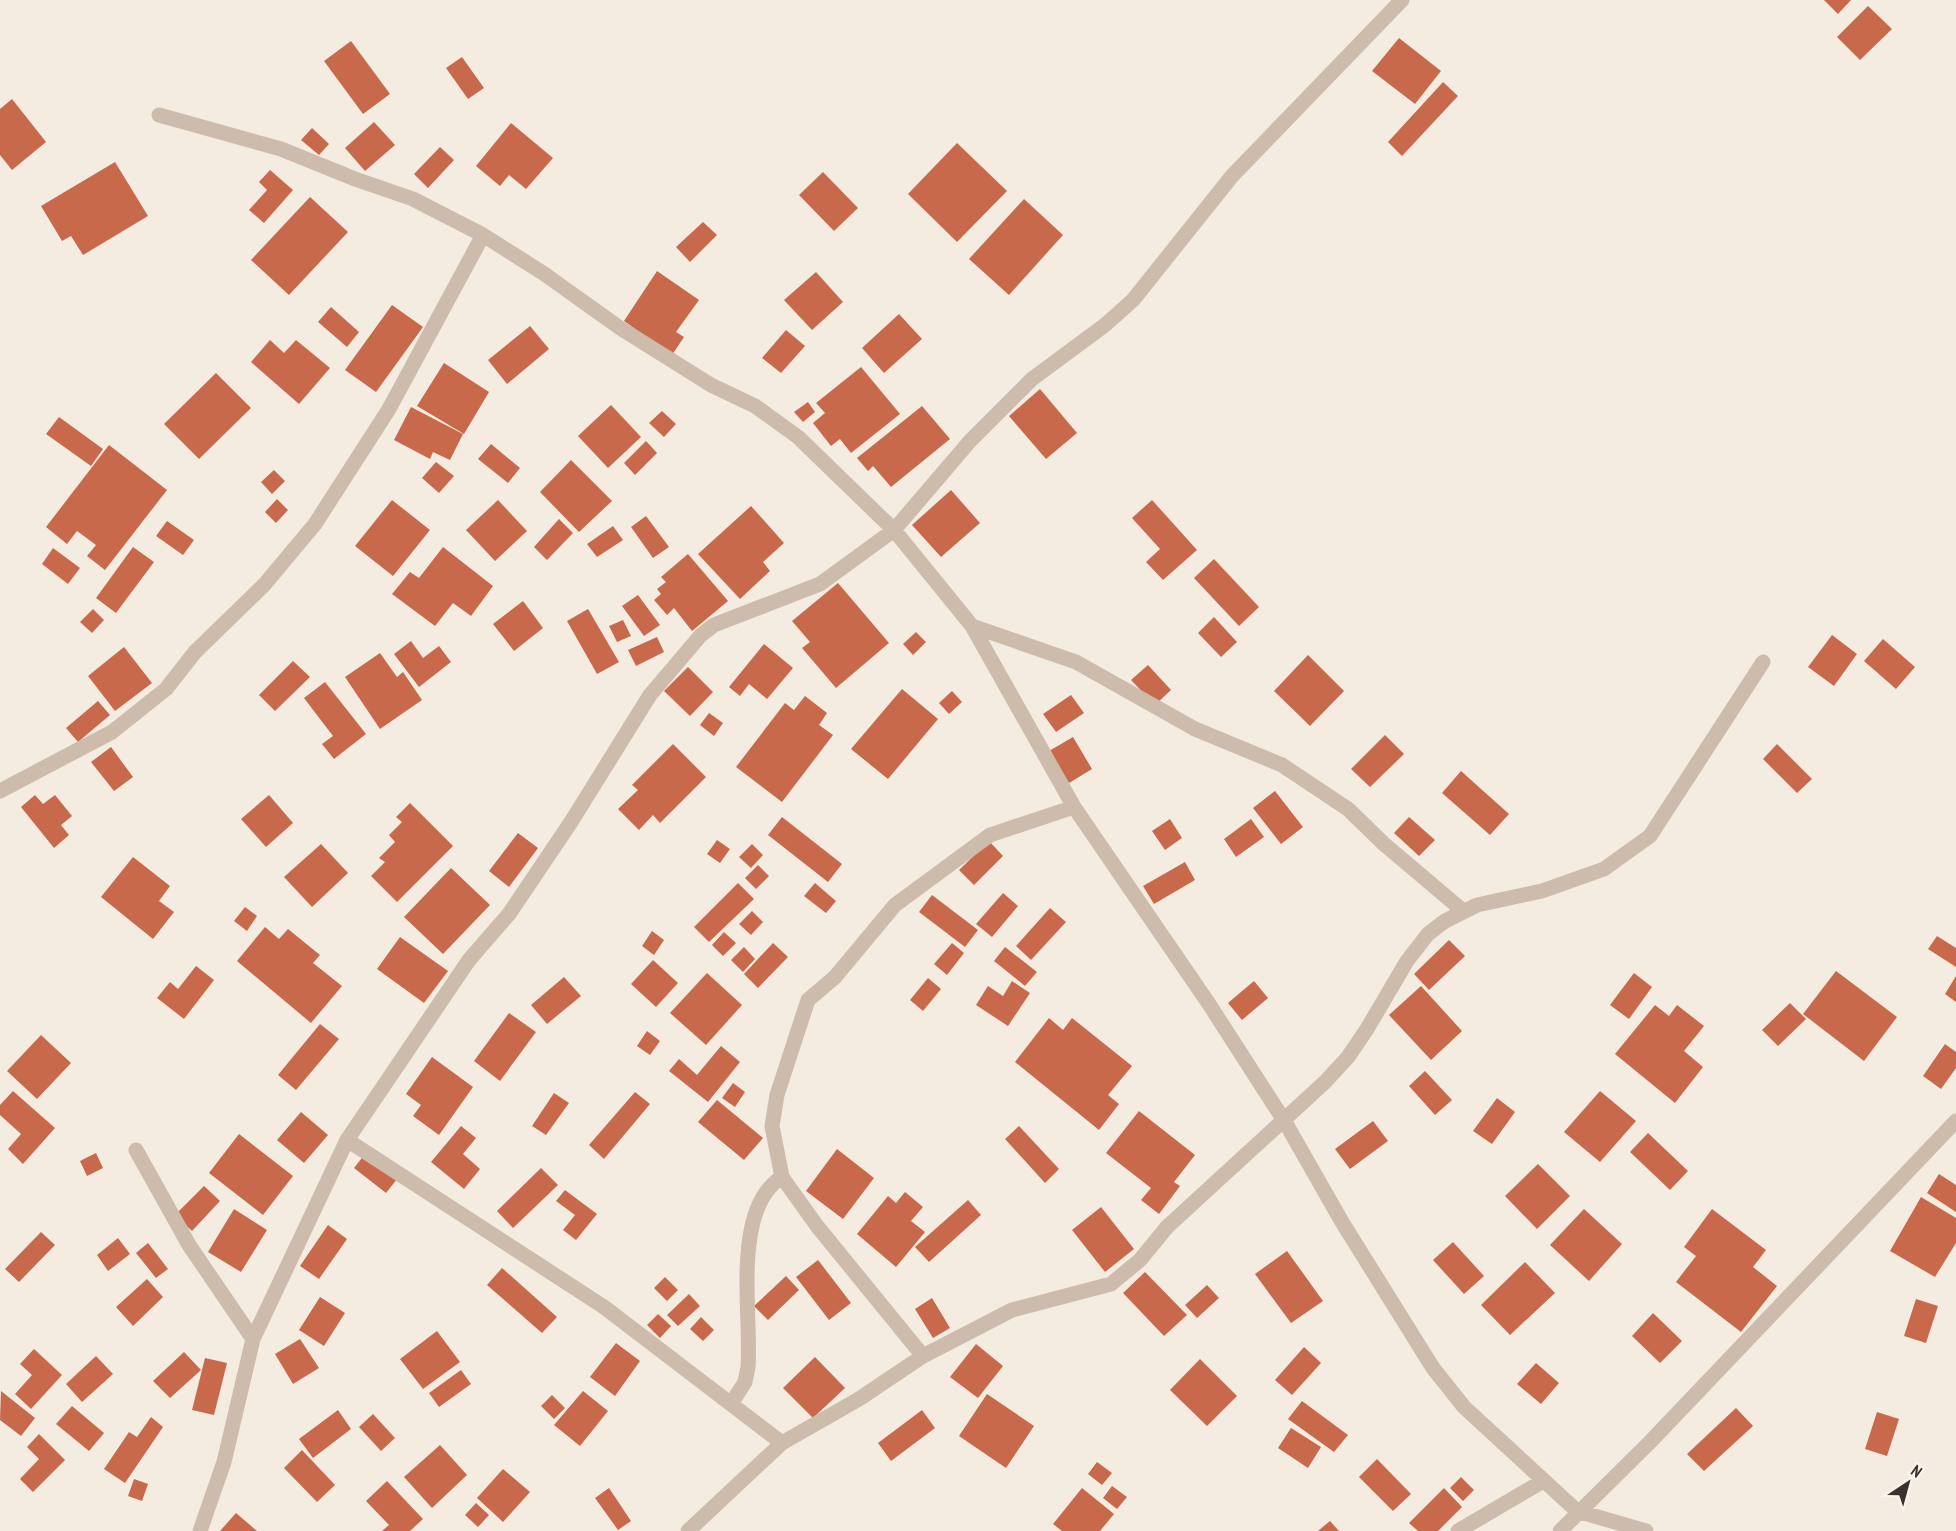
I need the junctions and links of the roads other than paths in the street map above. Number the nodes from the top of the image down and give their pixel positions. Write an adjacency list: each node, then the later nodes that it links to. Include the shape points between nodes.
1 (1402, 0): 4 (street, via 1232,176 1133,300 1032,379 970,441)
2 (159, 115): 3 (street, via 281,149 412,199)
3 (483, 235): 4 (street, via 637,339 780,423); 7 (street, via 390,409 315,524 264,585 195,652 166,689 112,732)
4 (894, 530): 5 (street); 12 (street, via 820,584 714,625 678,660 650,695 515,905 468,960)
5 (972, 626): 8 (street); 9 (street, via 1076,662 1195,729 1282,765 1348,809)
6 (1763, 662): 9 (street, via 1659,823 1638,846 1604,868 1542,891)
7 (0, 791)
8 (1074, 807): 11 (street); 14 (street, via 990,835 895,905 835,977 808,1000 777,1095 772,1126)
9 (1462, 910): 11 (street, via 1428,934 1407,961 1348,1058)
10 (1956, 1121): 20 (street, via 1650,1442)
11 (1285, 1122): 16 (street, via 1167,1227 1140,1260 1112,1284 1012,1310); 19 (street, via 1433,1368 1464,1407)
12 (347, 1140): 15 (street); 17 (street, via 604,1307)
13 (136, 1150): 15 (street, via 189,1245)
14 (782, 1177): 16 (street, via 817,1227); 17 (street, via 770,1184 755,1215 751,1234 748,1367 745,1382)
15 (253, 1339): 21 (street, via 224,1462)
16 (923, 1356): 18 (street)
17 (731, 1404): 18 (street)
18 (782, 1443): 22 (street)
19 (1543, 1481): 20 (street); 23 (street)
20 (1577, 1511): 24 (street); 25 (street)
21 (200, 1531)
22 (688, 1531)
23 (1458, 1531)
24 (1560, 1531)
25 (1646, 1531)

